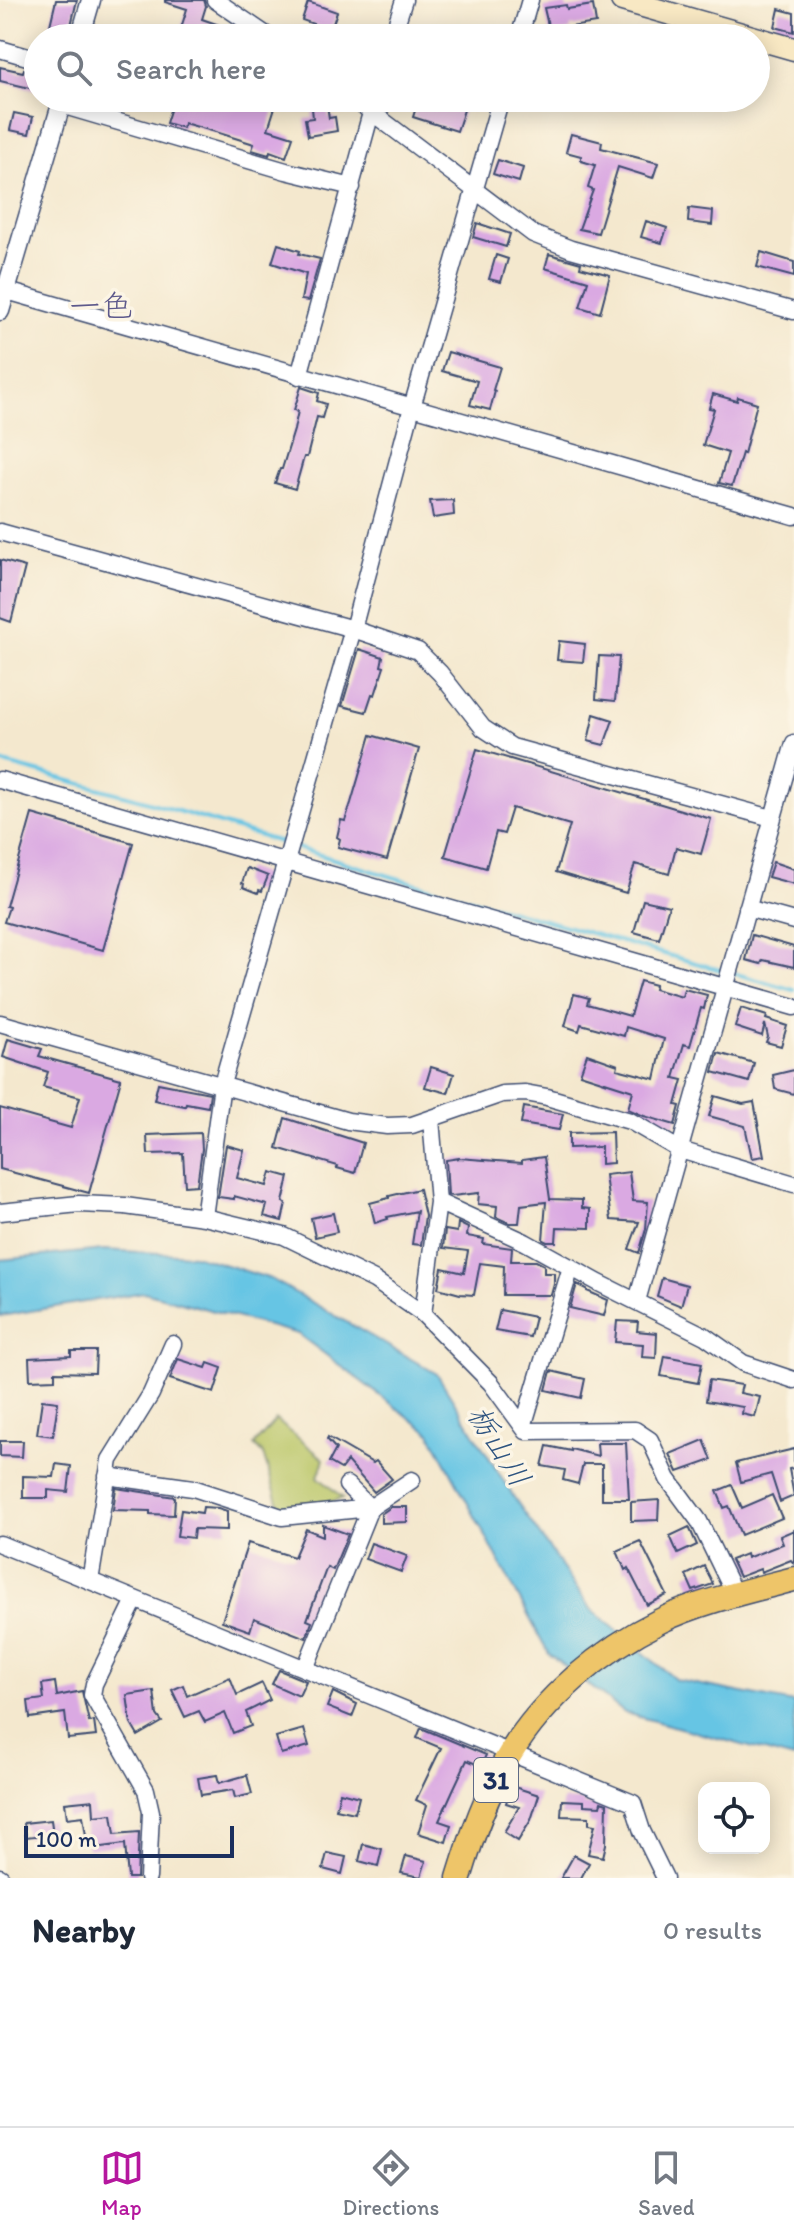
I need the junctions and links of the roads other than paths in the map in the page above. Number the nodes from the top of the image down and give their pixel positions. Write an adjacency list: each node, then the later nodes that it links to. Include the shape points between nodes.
1 (91, 0): 6 (street)
2 (215, 0): 7 (street)
3 (404, 0): 8 (street)
4 (530, 0): 9 (street)
5 (622, 0): 10 (main road)
6 (84, 24)
7 (250, 24)
8 (396, 24)
9 (523, 24)
10 (706, 24)
11 (770, 42): 13 (main road)
12 (0, 49): 14 (street)
13 (794, 49)
14 (24, 56)
15 (59, 112): 22 (street)
16 (94, 112): 20 (street)
17 (371, 112): 20 (street)
18 (381, 112): 21 (street)
19 (497, 112): 21 (street)
20 (352, 187): 25 (street)
21 (474, 190): 24 (street, via 533,234 571,249); 26 (street)
22 (3, 290): 23 (street); 25 (street)
23 (0, 311)
24 (794, 311)
25 (299, 376): 26 (street)
26 (412, 407): 27 (street); 29 (street)
27 (794, 516)
28 (0, 532): 29 (street)
29 (353, 629): 32 (street, via 418,651 483,728 512,747); 33 (street)
30 (794, 743): 32 (street)
31 (0, 780): 33 (street)
32 (772, 818): 34 (street)
33 (288, 852): 36 (street); 39 (street)
34 (747, 908): 35 (street); 36 (street)
35 (794, 921)
36 (725, 988): 37 (street); 41 (street)
37 (794, 1007)
38 (0, 1023): 39 (street)
39 (222, 1084): 40 (street, via 348,1121 387,1126); 45 (street)
40 (431, 1119): 41 (street, via 502,1094 525,1093 630,1121); 43 (street)
41 (680, 1150): 42 (street); 47 (street)
42 (794, 1184)
43 (438, 1202): 46 (street); 48 (street)
44 (0, 1212): 45 (street, via 79,1204)
45 (204, 1217): 48 (street, via 284,1236 374,1280)
46 (571, 1267): 47 (street); 51 (street)
47 (637, 1301): 50 (street, via 705,1336 743,1363)
48 (423, 1314): 51 (street, via 491,1383)
49 (173, 1344): 52 (street, via 151,1394 110,1460)
50 (794, 1380)
51 (523, 1427): 59 (street, via 635,1430 650,1440 668,1479 699,1521)
52 (107, 1476): 55 (street, via 193,1488 282,1517); 58 (street)
53 (412, 1480): 55 (street)
54 (347, 1485): 55 (street)
55 (370, 1508): 61 (street)
56 (0, 1544): 58 (street)
57 (794, 1579): 59 (main road, 31)
58 (90, 1581): 60 (street)
59 (735, 1595): 62 (main road, 31, via 660,1621 612,1650 557,1696)
60 (135, 1600): 61 (street); 63 (street, via 92,1695 146,1790 151,1812)
61 (305, 1669): 62 (street)
62 (511, 1752): 64 (main road, 31, via 478,1820); 65 (street, via 633,1803)
63 (148, 1878)
64 (459, 1878)
65 (665, 1878)

